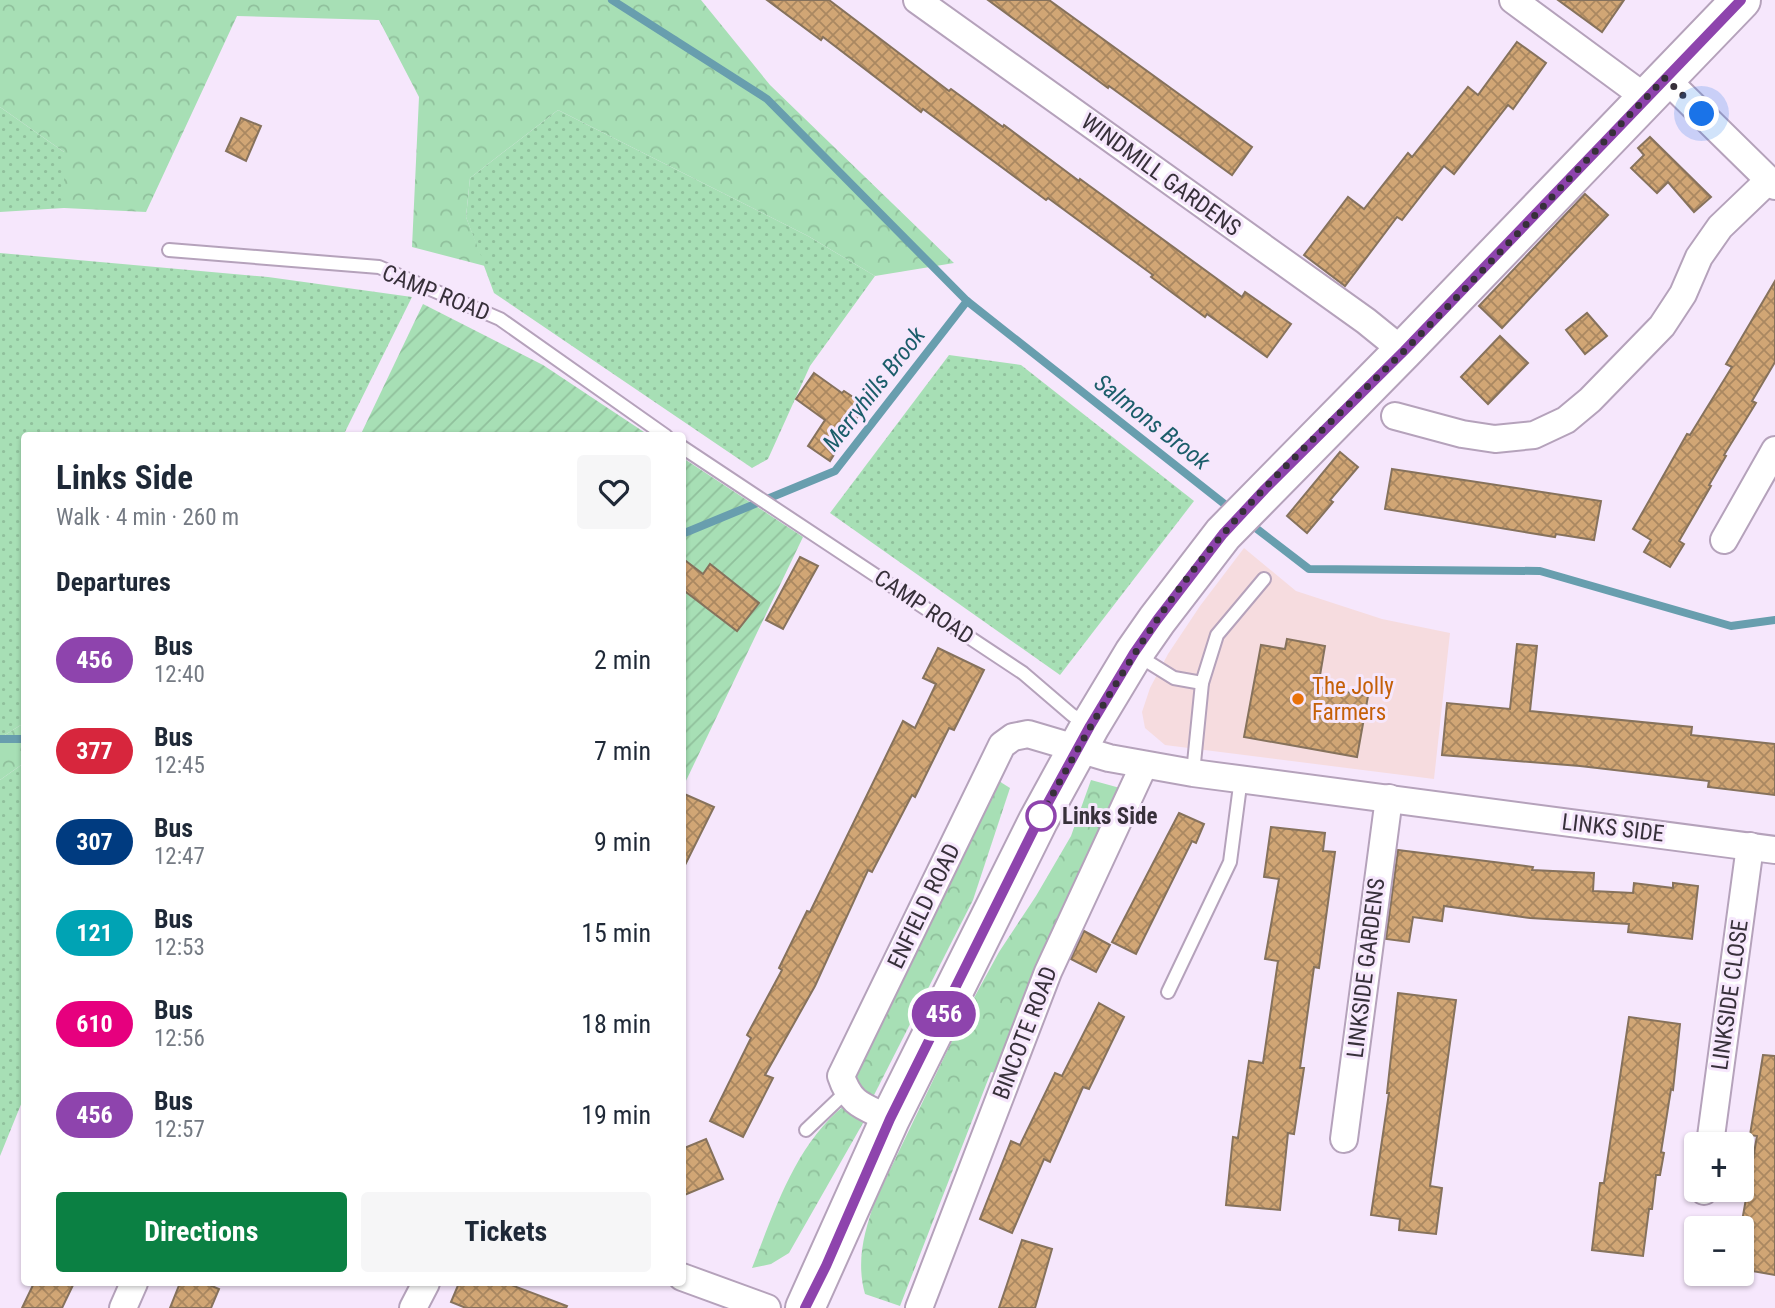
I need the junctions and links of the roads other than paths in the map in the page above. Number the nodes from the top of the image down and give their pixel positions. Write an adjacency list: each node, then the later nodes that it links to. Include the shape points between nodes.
1 (918, 0): 7 (street, WINDMILL GARDENS)
2 (1513, 0): 4 (street)
3 (1741, 0): 4 (main road)
4 (1656, 88): 5 (street); 7 (main road)
5 (1772, 183): 8 (street, via 1713,237 1662,326 1566,421 1534,435 1495,439)
6 (169, 250): 9 (lane, CAMP ROAD, via 379,268 500,319)
7 (1404, 351): 14 (main road, via 1223,534)
8 (1395, 416)
9 (660, 432)
10 (686, 450): 16 (lane, CAMP ROAD, via 1023,673 1072,715)
11 (1775, 450): 12 (street)
12 (1724, 540)
13 (1264, 579): 15 (lane, via 1217,635)
14 (1134, 653): 15 (lane, via 1174,678); 16 (main road)
15 (1202, 683): 18 (lane)
16 (1084, 738): 17 (street, LINKS SIDE); 23 (street, ENFIELD ROAD, via 1052,740 1028,734 1013,737 1002,746 841,1076); 24 (main road)
17 (1144, 765): 18 (street, LINKS SIDE); 35 (street, BINCOTE ROAD, via 1048,972)
18 (1193, 773): 19 (street, LINKS SIDE)
19 (1241, 778): 20 (street, LINKS SIDE); 22 (lane, via 1230,862)
20 (1389, 798): 21 (street, LINKS SIDE); 27 (street, LINKSIDE GARDENS)
21 (1763, 848): 26 (street, LINKSIDE CLOSE)
22 (1168, 992)
23 (846, 1092): 24 (street, via 855,1102); 25 (lane)
24 (890, 1119): 34 (main road)
25 (806, 1130)
26 (1712, 1132)
27 (1344, 1139)
28 (686, 1279): 33 (street)
29 (133, 1286): 31 (street)
30 (424, 1286): 32 (street)
31 (122, 1308)
32 (413, 1308)
33 (767, 1308)
34 (805, 1308)
35 (919, 1308)

